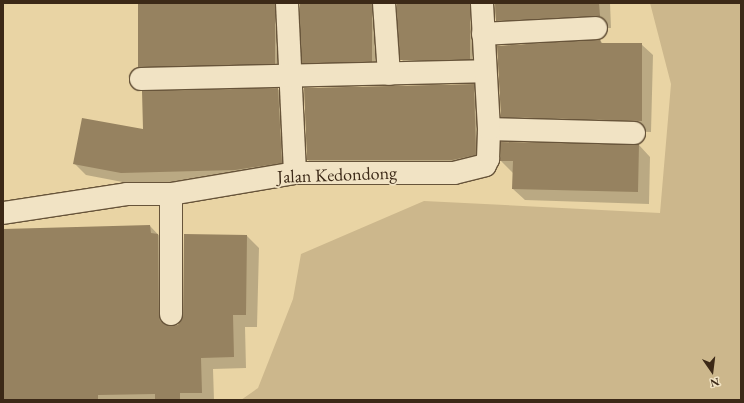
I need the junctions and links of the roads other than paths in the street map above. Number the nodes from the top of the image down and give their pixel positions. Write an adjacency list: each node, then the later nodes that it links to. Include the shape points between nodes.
1 (287, 3): 8 (street)
2 (384, 3): 7 (street)
3 (482, 3): 5 (street, Jalan Kedondong)
4 (596, 28): 5 (street)
5 (483, 34): 6 (street, Jalan Kedondong)
6 (484, 71): 7 (street); 10 (street, Jalan Kedondong)
7 (389, 74): 8 (street)
8 (292, 77): 9 (street); 12 (street)
9 (141, 79)
10 (489, 129): 11 (street); 12 (street, Jalan Kedondong, via 488,159 485,165 454,173)
11 (634, 133)
12 (295, 173): 13 (street, Jalan Kedondong)
13 (171, 194): 14 (street, Jalan Kedondong, via 127,194); 15 (street)
14 (3, 213)
15 (171, 314)

